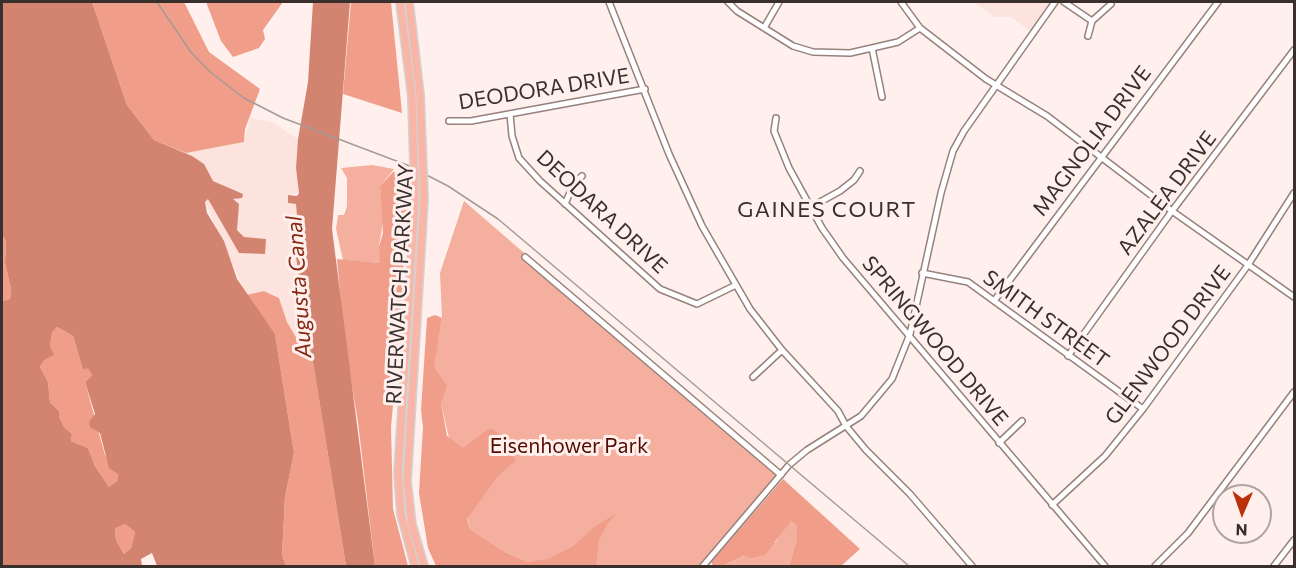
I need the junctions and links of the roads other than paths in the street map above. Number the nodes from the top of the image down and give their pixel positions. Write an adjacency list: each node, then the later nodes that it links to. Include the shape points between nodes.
1 (400, 2): 48 (main road, RIVERWATCH PARKWAY, bridge, via 412,97 415,199 398,472 401,514)
2 (409, 2): 49 (main road, RIVERWATCH PARKWAY, bridge, via 420,95 424,200 407,481 412,525)
3 (609, 2): 18 (street)
4 (728, 2): 12 (street)
5 (778, 2): 12 (street)
6 (901, 2): 13 (street)
7 (1055, 2): 17 (street)
8 (1064, 2): 11 (street)
9 (1218, 2): 23 (street, MAGNOLIA DRIVE)
10 (1111, 4): 11 (street)
11 (1092, 21): 14 (street)
12 (764, 27): 15 (street, via 793,46 813,52 850,53)
13 (920, 28): 15 (street, via 898,42); 17 (street)
14 (1088, 36)
15 (872, 48): 19 (street)
16 (1294, 50): 29 (street, AZALEA DRIVE)
17 (997, 84): 23 (street, via 1047,116); 32 (street, via 953,151)
18 (645, 89): 20 (street, DEODORA DRIVE); 33 (street, via 702,226)
19 (882, 97)
20 (510, 114): 22 (street, DEODORA DRIVE); 27 (street, DEODARA DRIVE, via 519,158)
21 (776, 118): 28 (street, SPRINGWOOD DRIVE, via 778,144)
22 (449, 121)
23 (1100, 158): 29 (street); 35 (street, MAGNOLIA DRIVE)
24 (860, 171): 28 (street, via 840,191)
25 (582, 176): 27 (street, via 574,183)
26 (1294, 193): 31 (street, GLENWOOD DRIVE)
27 (565, 204): 33 (street, DEODARA DRIVE, via 670,294 697,304)
28 (811, 207): 36 (street, SPRINGWOOD DRIVE, via 843,258)
29 (1172, 211): 31 (street); 38 (street, AZALEA DRIVE)
30 (525, 257): 45 (street)
31 (1248, 265): 34 (street); 41 (street, GLENWOOD DRIVE)
32 (922, 273): 35 (street, SMITH STREET, via 968,282); 36 (street)
33 (736, 285): 37 (street)
34 (1294, 297)
35 (994, 301): 38 (street, SMITH STREET)
36 (910, 334): 43 (street, via 892,379 861,416); 44 (street, SPRINGWOOD DRIVE)
37 (782, 350): 39 (street); 43 (street, via 838,411)
38 (1068, 356): 41 (street, SMITH STREET)
39 (753, 377)
40 (1294, 392): 53 (street, via 1188,533)
41 (1143, 409): 46 (street, GLENWOOD DRIVE, via 1105,456)
42 (1022, 421): 44 (street)
43 (846, 426): 45 (street, via 807,450); 51 (street)
44 (999, 443): 46 (street, SPRINGWOOD DRIVE)
45 (781, 475): 50 (street)
46 (1052, 505): 52 (street, SPRINGWOOD DRIVE)
47 (1294, 540): 54 (street)
48 (415, 567)
49 (424, 567)
50 (703, 567)
51 (972, 567)
52 (1105, 567)
53 (1155, 567)
54 (1274, 567)

